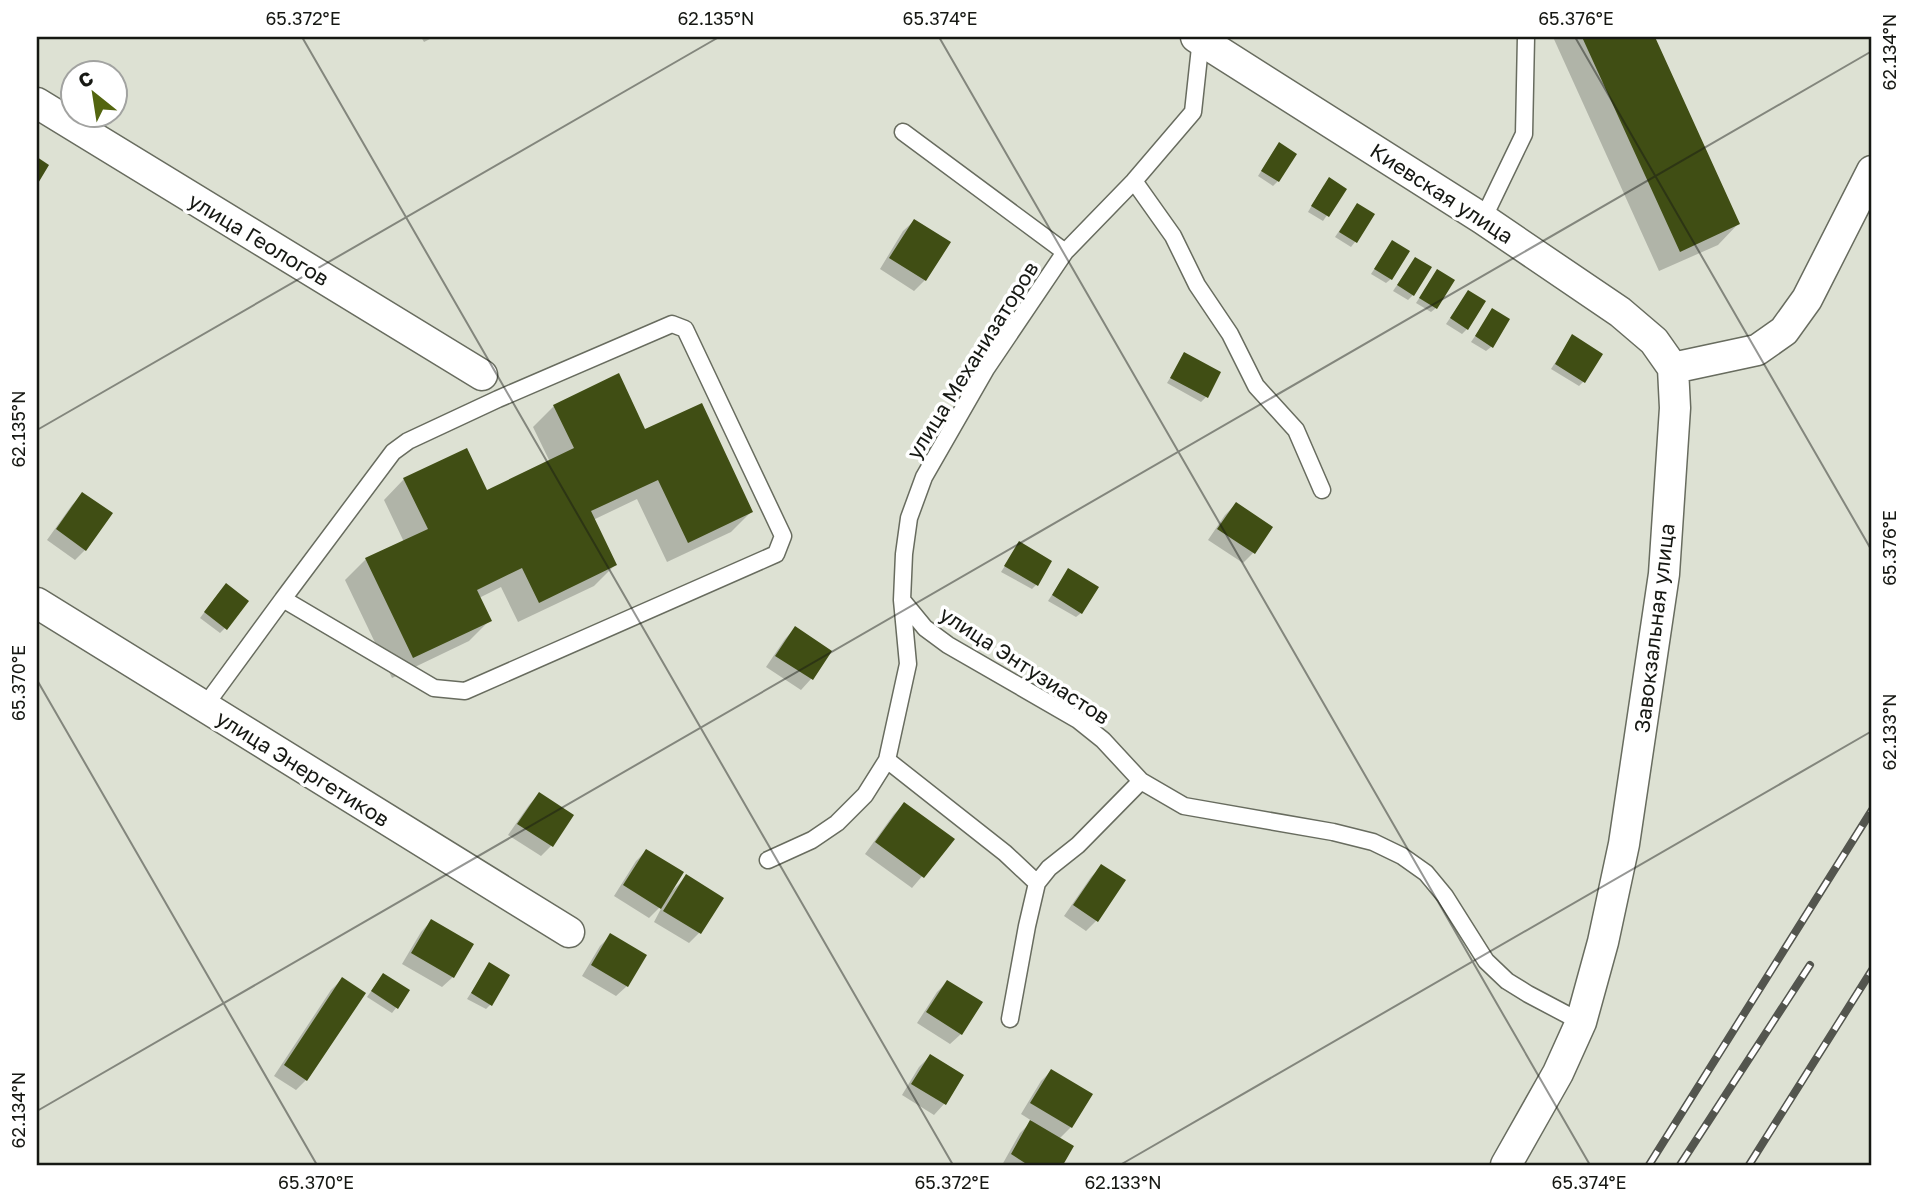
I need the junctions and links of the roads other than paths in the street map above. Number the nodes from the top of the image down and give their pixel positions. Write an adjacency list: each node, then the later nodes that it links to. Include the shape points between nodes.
1 (1526, 37): 7 (lane, via 1524,134)
2 (1200, 38): 6 (lane, улица Механизаторов, via 1193,112); 7 (street, Киевская улица)
3 (37, 103): 10 (street, улица Геологов)
4 (903, 132): 8 (lane)
5 (1872, 171): 9 (street, via 1807,299 1784,331 1757,350)
6 (1134, 181): 8 (lane, улица Механизаторов); 11 (lane, via 1173,236 1256,386 1296,430)
7 (1483, 219): 9 (street, Киевская улица, via 1620,312 1654,341)
8 (1065, 252): 13 (lane, улица Механизаторов, via 986,369 924,477 909,518)
9 (1672, 368): 22 (street, Завокзальная улица, via 1675,408 1664,574 1650,676 1624,844)
10 (490, 387): 12 (lane, via 393,452); 12 (lane, via 672,324 685,329 783,536 776,554 465,691 434,688)
11 (1322, 490)
12 (283, 599): 15 (lane)
13 (902, 600): 16 (lane, улица Механизаторов, via 908,664); 17 (lane, улица Энтузиастов, via 925,628 948,645 1078,720)
14 (37, 603): 15 (street, улица Энергетиков)
15 (204, 707): 20 (street, улица Энергетиков)
16 (887, 760): 18 (lane, улица Механизаторов, via 865,795 837,823); 19 (lane)
17 (1141, 781): 19 (lane); 22 (lane, улица Энтузиастов, via 1184,806 1333,832 1373,842 1402,856 1426,873 1486,961 1507,981)
18 (768, 860)
19 (1037, 883): 21 (lane)
20 (569, 932)
21 (1010, 1019)
22 (1581, 1023): 23 (street, Завокзальная улица)
23 (1506, 1165)

